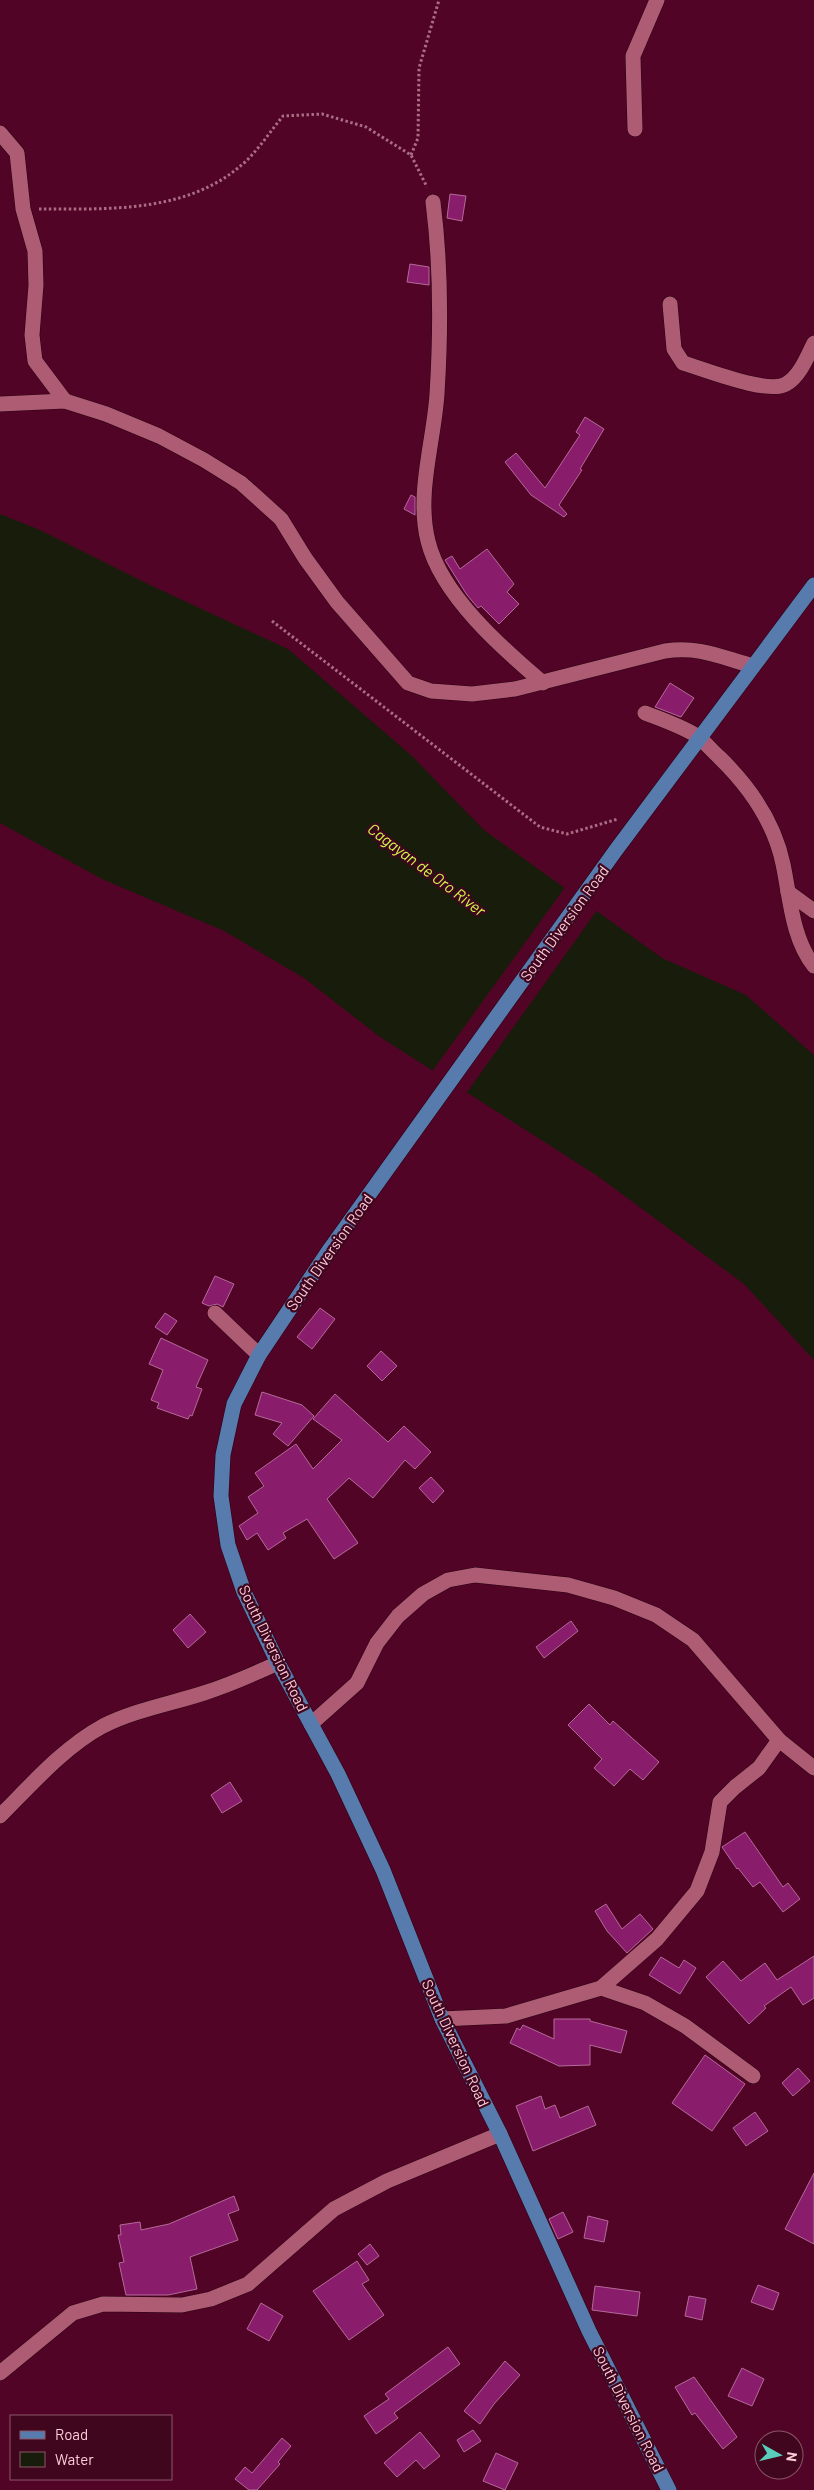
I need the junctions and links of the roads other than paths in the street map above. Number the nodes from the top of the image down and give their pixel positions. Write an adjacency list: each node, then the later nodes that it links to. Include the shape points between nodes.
1 (657, 0): 2 (street, via 633,56)
2 (635, 129)
3 (0, 132): 7 (street, via 17,153 24,209 36,251 32,335 35,361)
4 (433, 202): 11 (street, via 438,244 439,324 437,395 425,489 428,542 437,564 467,611)
5 (670, 304): 6 (street, via 674,348 682,363 766,387 785,385 796,376)
6 (814, 343)
7 (65, 401): 8 (street); 11 (street, via 159,436 241,483 282,519 337,602 408,683 431,691 472,694)
8 (0, 404)
9 (814, 585): 10 (main road, South Diversion Road)
10 (753, 666): 11 (street, via 687,648 665,650); 13 (main road, South Diversion Road)
11 (544, 683)
12 (645, 713): 13 (street)
13 (699, 737): 14 (street, via 740,777 766,814 783,863); 18 (main road, South Diversion Road, via 330,1249)
14 (788, 892): 15 (street); 16 (street, via 793,921)
15 (814, 911)
16 (814, 966)
17 (215, 1313): 18 (street)
18 (259, 1355): 19 (main road, South Diversion Road, via 234,1404 223,1455 221,1496 228,1545 244,1592)
19 (278, 1663): 20 (main road, South Diversion Road); 23 (street, via 204,1693 138,1711 101,1728 41,1775)
20 (311, 1724): 21 (street, via 357,1684 378,1644 398,1616 423,1594 448,1580 475,1574 568,1585 614,1598 656,1615 693,1640); 25 (main road, South Diversion Road, via 383,1870)
21 (780, 1740): 22 (street); 24 (street, via 760,1768 720,1802 712,1852 697,1891 657,1939)
22 (814, 1768)
23 (0, 1816)
24 (600, 1988): 25 (street, via 506,2016); 26 (street, via 646,2003 685,2026)
25 (442, 2019): 27 (main road, South Diversion Road)
26 (753, 2076)
27 (500, 2134): 28 (street, via 387,2181 334,2209 248,2284 182,2305 103,2304 73,2313); 29 (main road, South Diversion Road, via 590,2332)
28 (0, 2373)
29 (669, 2490)

